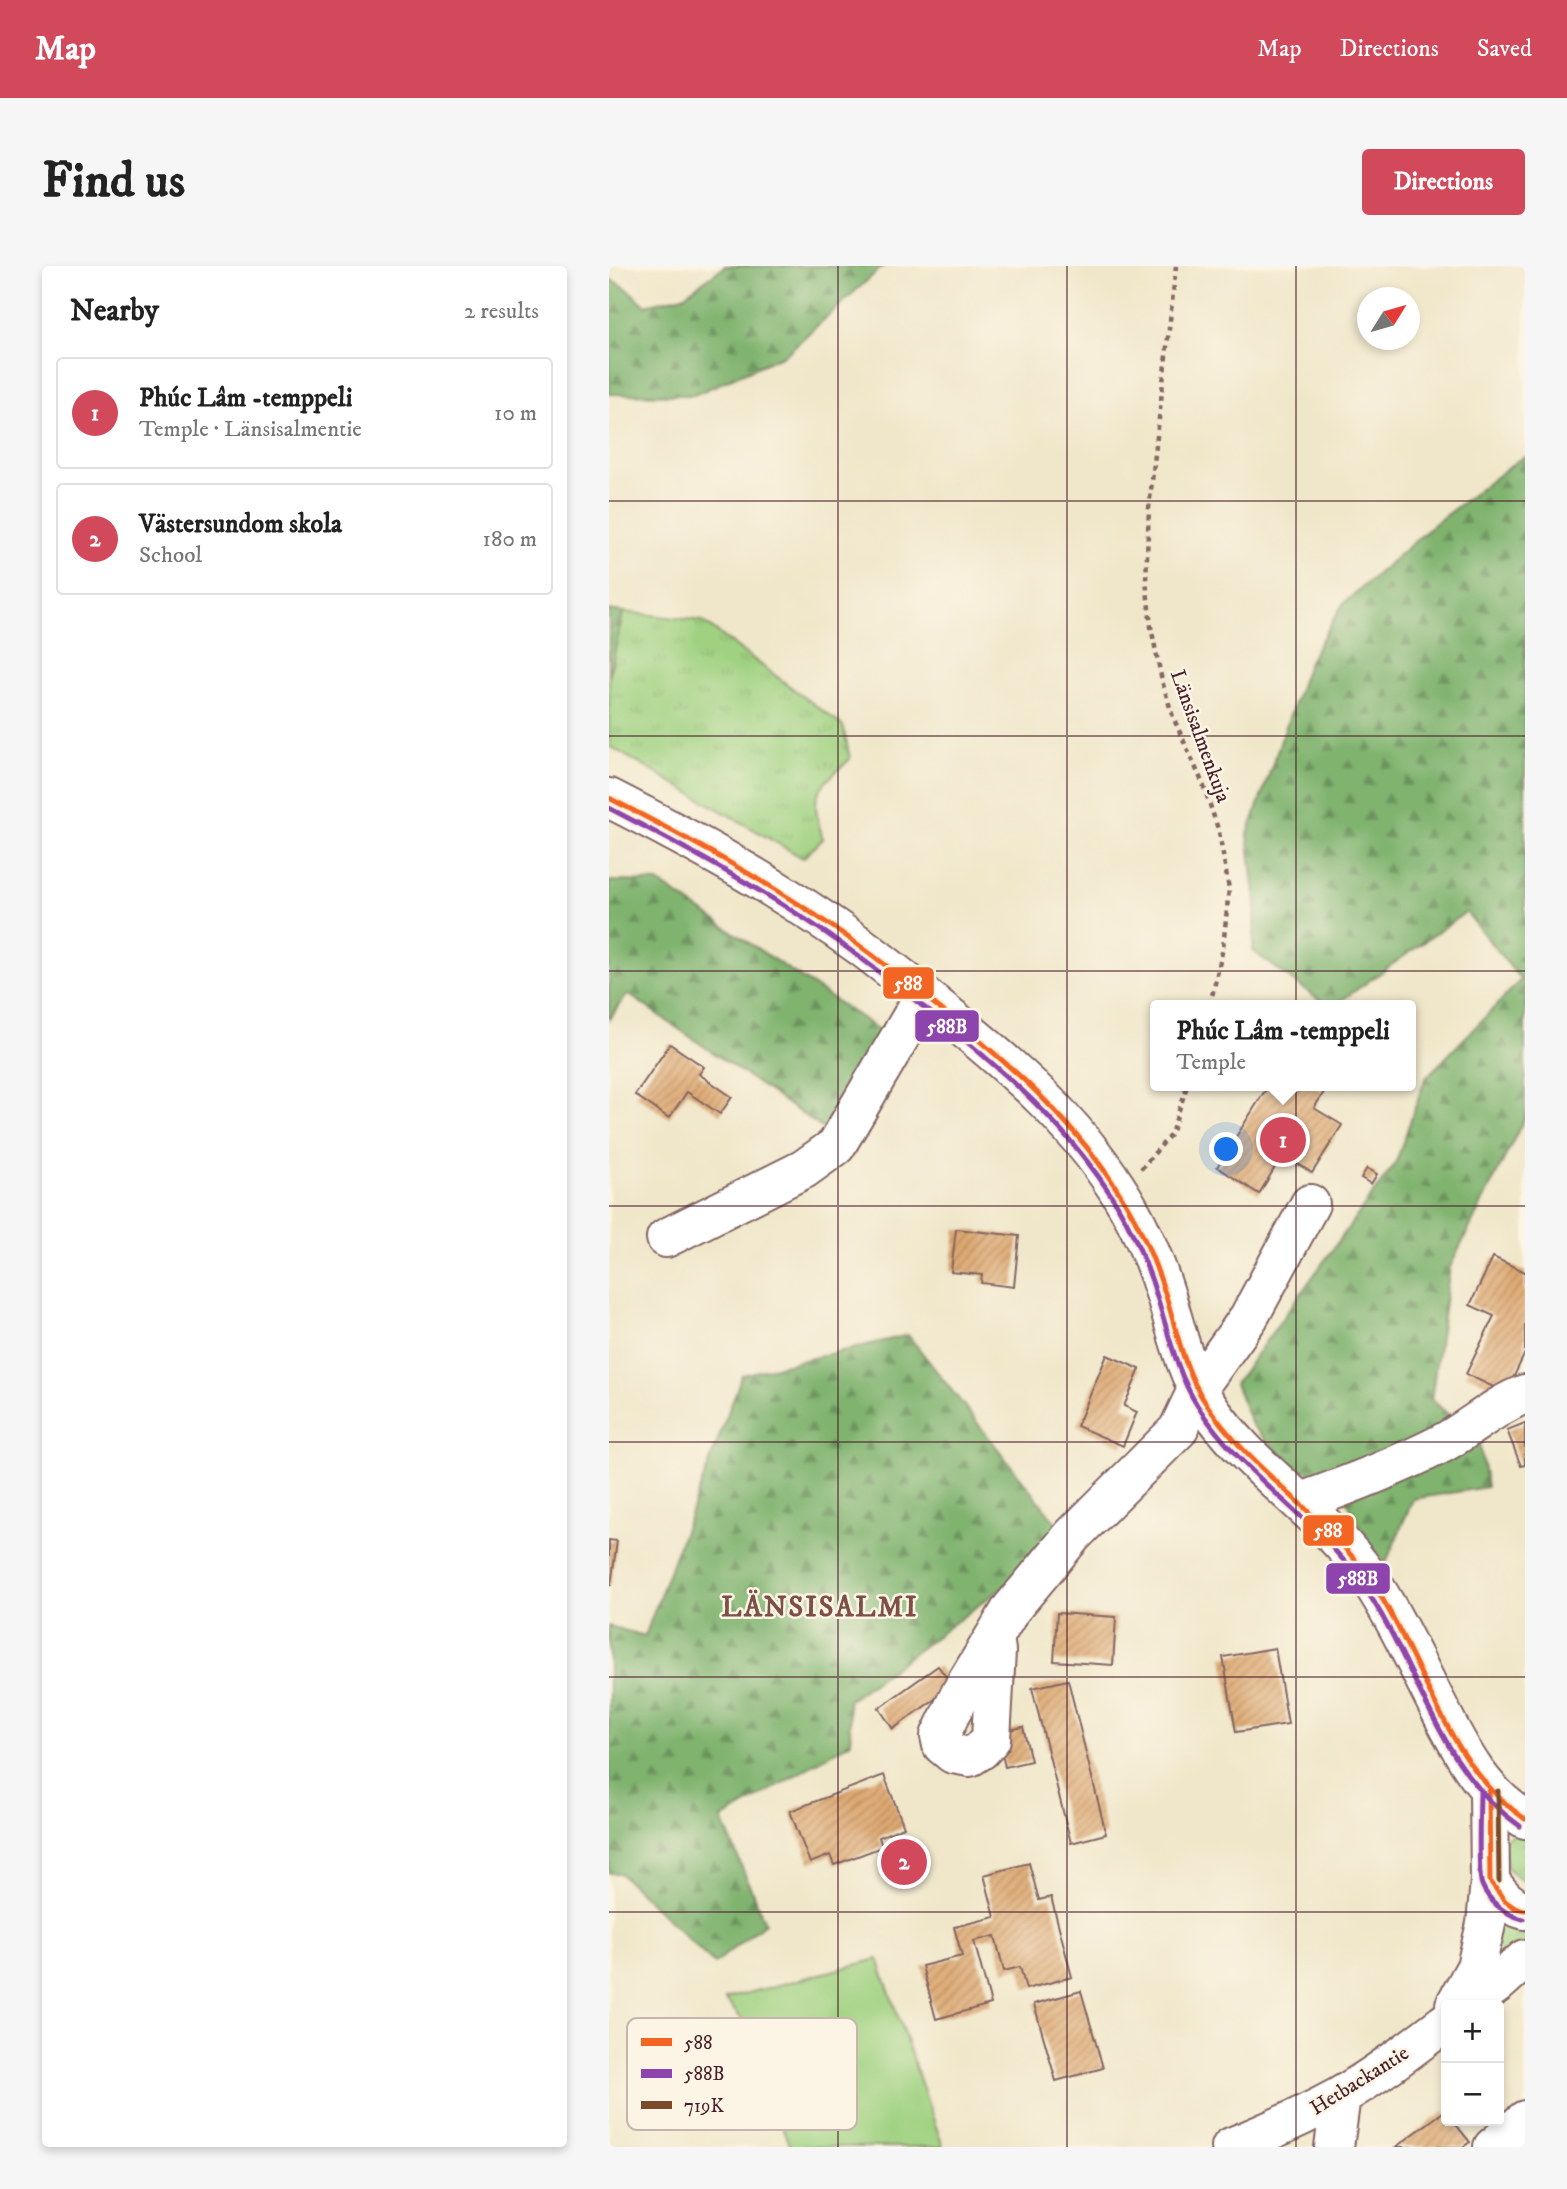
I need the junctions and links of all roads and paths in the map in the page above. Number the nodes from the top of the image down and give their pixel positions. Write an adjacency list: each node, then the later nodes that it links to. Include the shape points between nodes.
1 (1176, 266): 4 (path, Länsisalmenkuja, via 1149,508 1146,580 1162,681 1219,832 1229,889)
2 (609, 798): 3 (street, via 799,904)
3 (924, 996): 6 (street, via 1010,1066 1067,1121); 8 (street, via 836,1146 804,1169)
4 (1211, 1000)
5 (1185, 1091): 6 (path, via 1171,1134 1139,1171)
6 (1117, 1187): 9 (street, via 1145,1238)
7 (1310, 1204): 9 (street, via 1249,1317)
8 (666, 1238)
9 (1198, 1388): 11 (street, via 1225,1430); 12 (street, via 1178,1430 1072,1536 1011,1609)
10 (1525, 1394): 11 (street, via 1382,1473)
11 (1301, 1502): 13 (street, via 1327,1526 1372,1583 1460,1748)
12 (994, 1638)
13 (1489, 1791): 14 (street); 15 (street, Hetbackantie)
14 (1525, 1819)
15 (1490, 1881): 16 (street, via 1505,1901); 18 (street, Hetbackantie, via 1476,1967)
16 (1525, 1910)
17 (1525, 1959): 19 (street, Hetbackantie)
18 (1460, 2000)
19 (1474, 2000)
20 (1441, 2024): 21 (street, Hetbackantie)
21 (1341, 2096): 23 (street, Hetbackantie); 24 (street)
22 (1525, 2120): 25 (street)
23 (1231, 2147)
24 (1334, 2147)
25 (1493, 2147)

